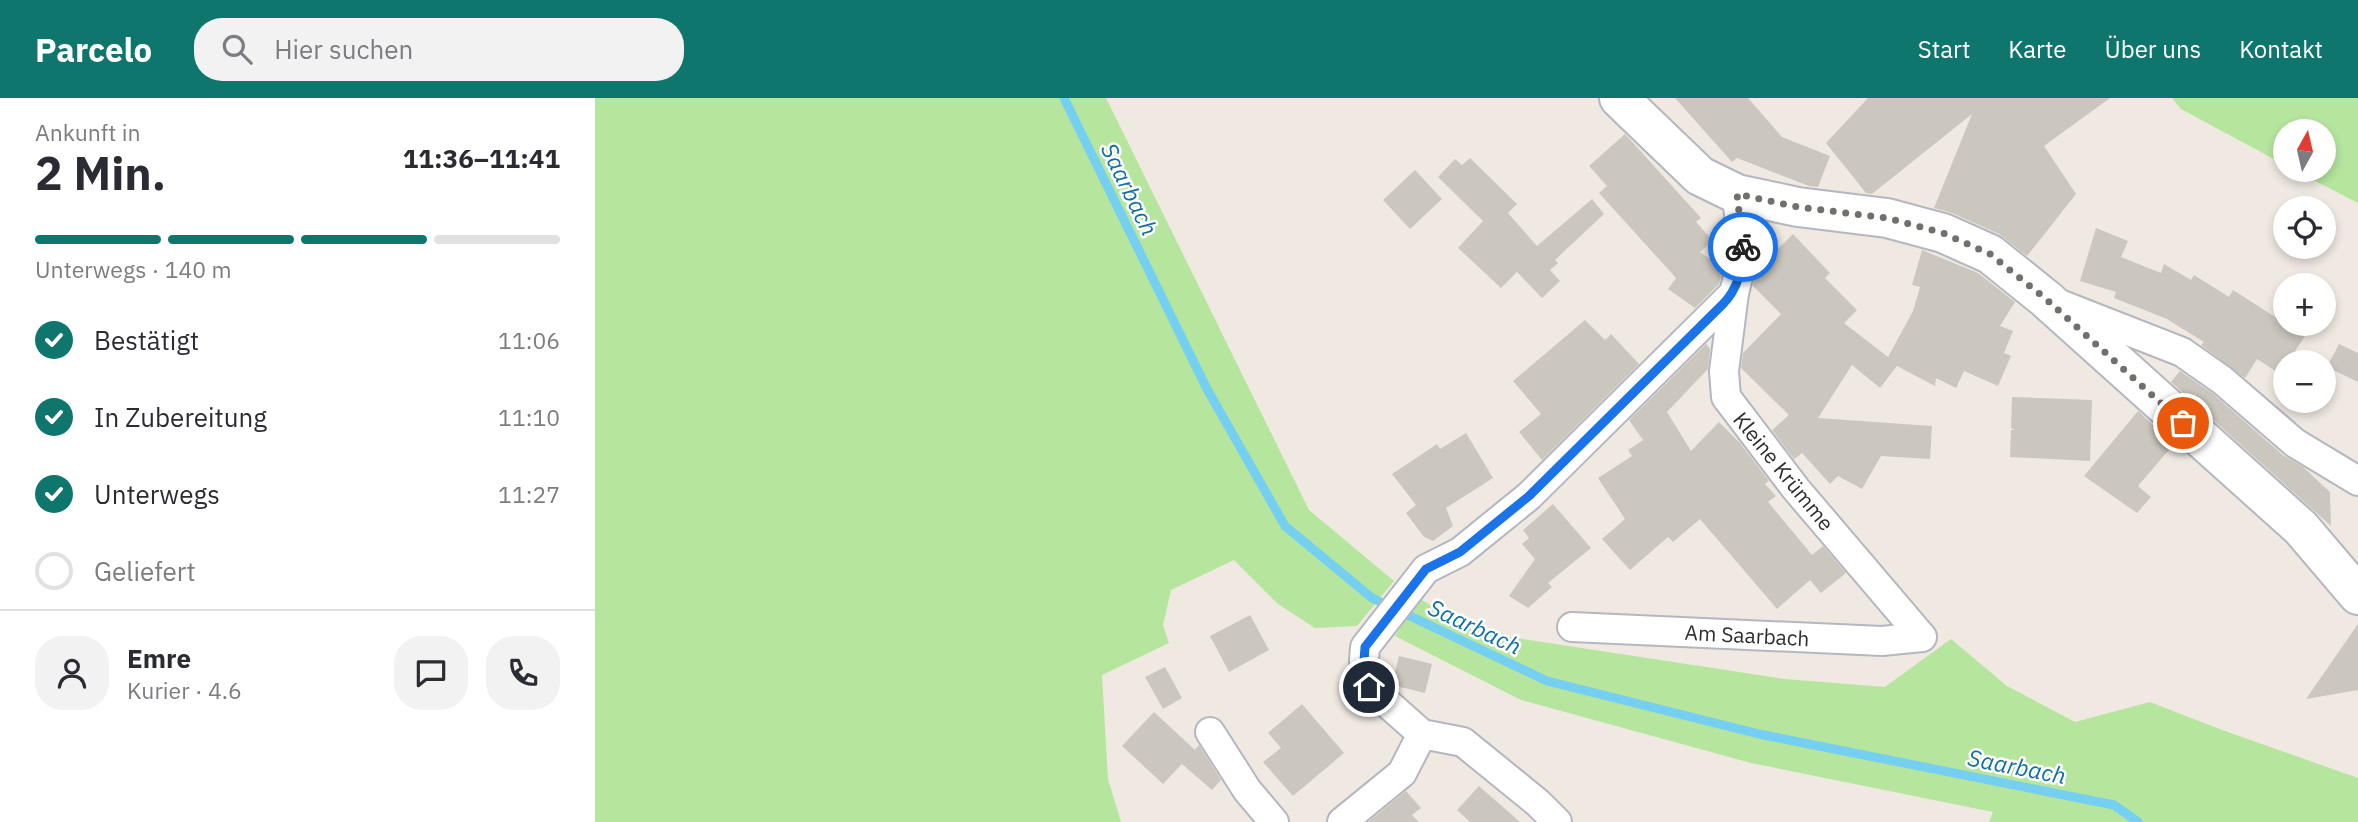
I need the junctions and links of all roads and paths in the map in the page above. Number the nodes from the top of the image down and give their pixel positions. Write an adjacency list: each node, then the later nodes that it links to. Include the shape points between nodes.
1 (1619, 98): 2 (main road, via 1700,176)
2 (1737, 194): 3 (street, Kleine Krümme, via 1743,257); 4 (main road, via 1887,218 1943,233 1990,254)
3 (1734, 293): 8 (street, Kleine Krümme, via 1725,397); 10 (street, via 1529,496 1460,552 1426,569 1365,647 1369,687)
4 (2046, 299): 5 (street, via 2182,352 2223,380 2295,443); 6 (main road, via 2301,528)
5 (2358, 481)
6 (2358, 595)
7 (1572, 627): 8 (street, Am Saarbach, via 1882,641)
8 (1921, 637)
9 (1210, 733): 11 (street)
10 (1422, 734): 12 (street, via 1402,773); 13 (street, via 1463,742)
11 (1274, 822)
12 (1342, 822)
13 (1557, 822)

